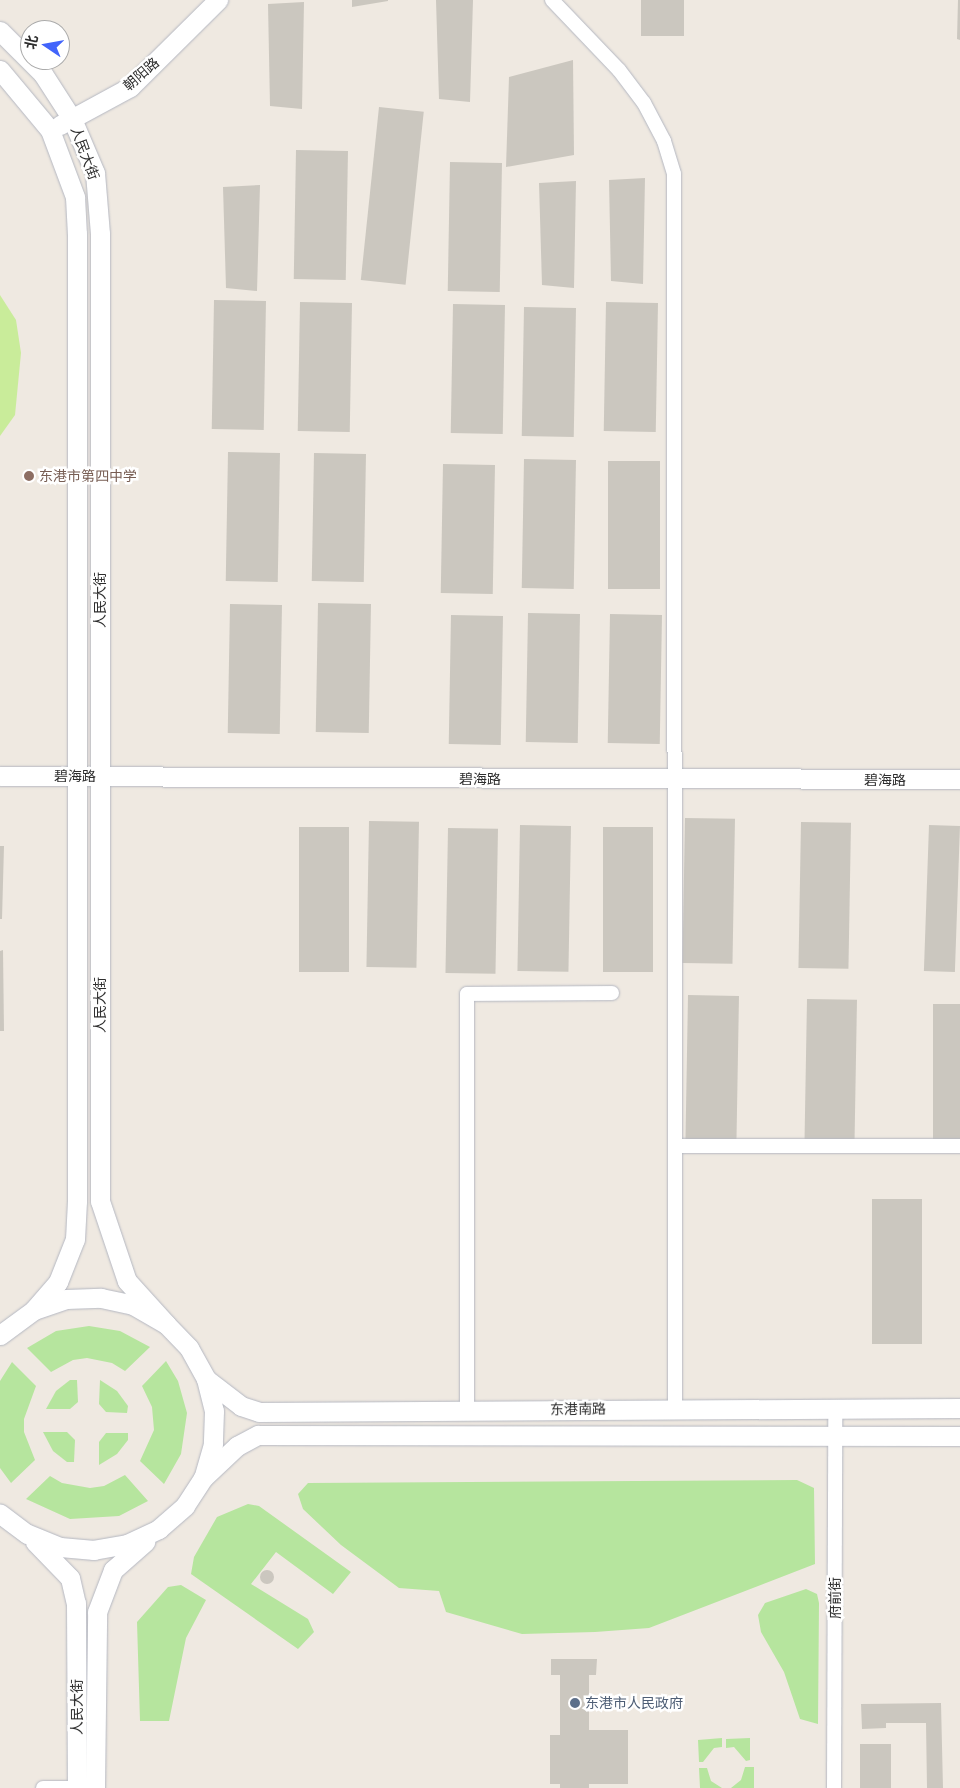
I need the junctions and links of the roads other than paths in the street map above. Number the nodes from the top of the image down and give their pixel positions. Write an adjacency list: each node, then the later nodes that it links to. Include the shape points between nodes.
1 (218, 0): 5 (main road, 朝阳路, via 130,87)
2 (552, 0): 11 (street, via 619,70 644,103 664,141 674,174)
3 (0, 31): 5 (main road, 人民大街, via 43,74)
4 (0, 70): 6 (main road, 人民大街)
5 (72, 119): 6 (main road, 朝阳路); 9 (main road, 人民大街, via 96,173 100,234)
6 (50, 130): 8 (main road, 人民大街, via 75,197 78,234)
7 (0, 776): 8 (main road, 碧海路)
8 (77, 776): 9 (main road, 碧海路); 15 (main road, 人民大街, via 75,1239 58,1282)
9 (100, 776): 11 (main road, 碧海路); 16 (main road, 人民大街, via 100,1201 127,1282)
10 (960, 779): 11 (main road, 碧海路)
11 (677, 781): 13 (street)
12 (612, 993): 22 (street, via 467,994)
13 (676, 1146): 14 (street); 19 (street)
14 (960, 1146)
15 (34, 1310): 16 (main road, via 66,1299 101,1298 134,1305); 17 (main road)
16 (166, 1324): 18 (main road, via 189,1348)
17 (0, 1335)
18 (206, 1378): 22 (main road, 东港南路, via 241,1406 259,1412); 25 (main road, via 214,1411 213,1444)
19 (676, 1408): 20 (main road, 东港南路); 22 (main road, 东港南路)
20 (835, 1408): 21 (main road, 东港南路); 23 (street, 府前街)
21 (960, 1408)
22 (467, 1410)
23 (835, 1436): 24 (main road, 东港南路); 25 (main road, 东港南路, via 258,1435 237,1446); 32 (street, 府前街)
24 (960, 1436)
25 (202, 1478): 27 (main road, via 185,1506)
26 (0, 1514): 28 (main road)
27 (159, 1529): 28 (main road, via 127,1544 94,1550 60,1547); 31 (main road, via 113,1570 97,1612)
28 (27, 1534): 30 (main road, 人民大街, via 70,1578 77,1626)
29 (43, 1788): 30 (street)
30 (77, 1788)
31 (95, 1788)
32 (834, 1788)

